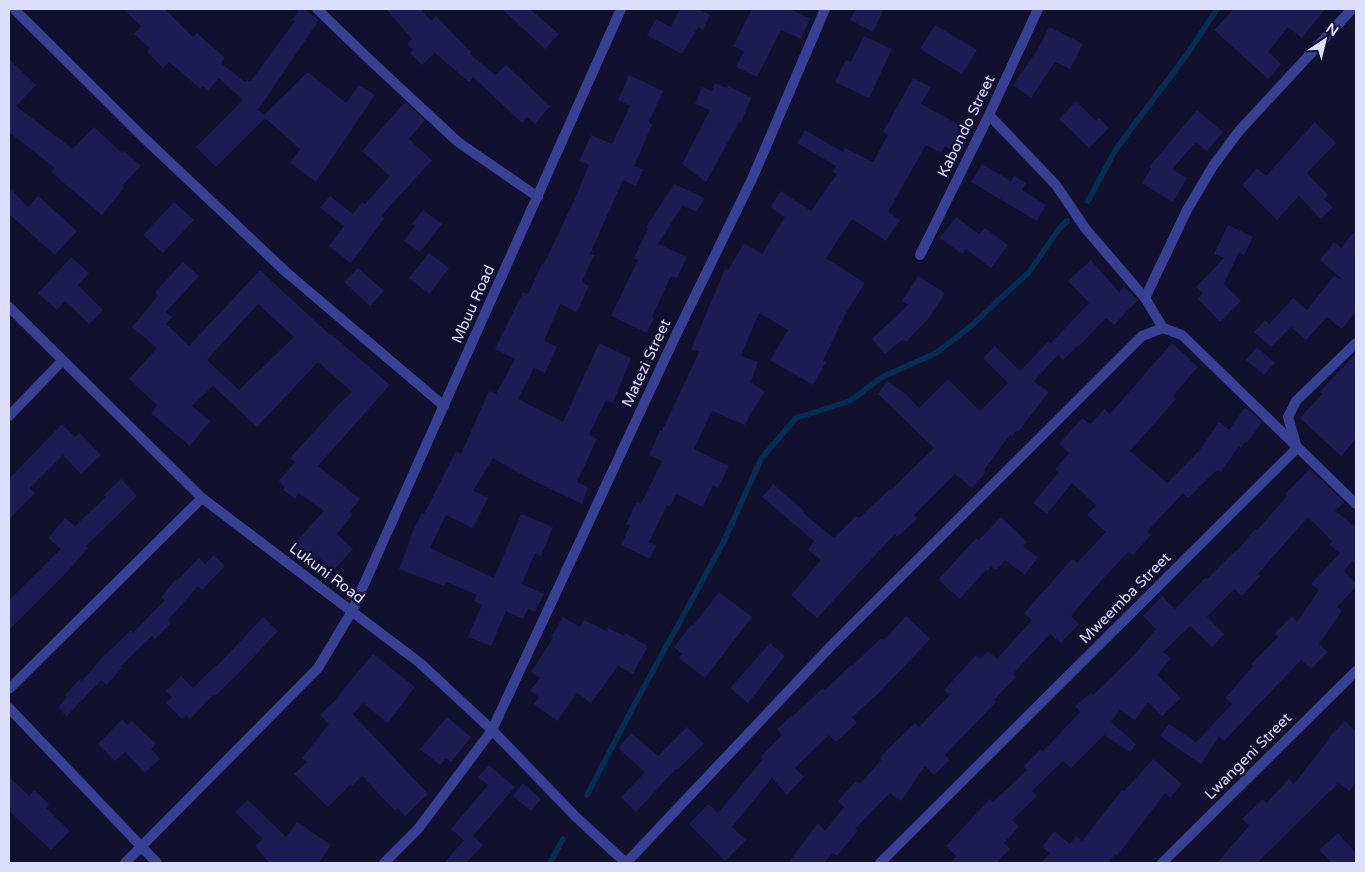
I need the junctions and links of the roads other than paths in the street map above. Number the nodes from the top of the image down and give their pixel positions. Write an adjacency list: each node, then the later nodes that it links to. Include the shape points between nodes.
1 (14, 9): 15 (street, via 142,137 286,272)
2 (317, 9): 8 (street, via 458,142)
3 (620, 9): 8 (street, Mbuu Road)
4 (826, 9): 24 (street, Matezi Street, via 752,179 675,336)
5 (1038, 9): 7 (street, Kabondo Street)
6 (1352, 9): 10 (street, via 1239,131 1213,166 1187,210)
7 (989, 115): 9 (street, Kabondo Street); 10 (street, via 1056,185 1085,228)
8 (538, 197): 15 (street, Mbuu Road)
9 (920, 254)
10 (1146, 298): 12 (street)
11 (9, 307): 14 (street, Lukuni Road)
12 (1163, 328): 17 (street, via 1182,335); 29 (street, via 1142,336 984,493 831,646)
13 (1356, 343): 17 (street, via 1296,401 1288,417)
14 (62, 361): 16 (street); 18 (street, Lukuni Road)
15 (444, 406): 20 (street, Mbuu Road)
16 (9, 416)
17 (1296, 448): 19 (street); 30 (street, Mweemba Street)
18 (202, 498): 20 (street, Lukuni Road); 22 (street)
19 (1356, 504)
20 (352, 611): 24 (street, Lukuni Road, via 420,663); 25 (street, Mbuu Road, via 318,668)
21 (1356, 671): 31 (street, Lwangeni Street)
22 (9, 689)
23 (9, 708): 25 (street)
24 (492, 730): 28 (street, Matezi Street, via 418,829); 29 (street, Lukuni Road, via 576,817)
25 (142, 847): 26 (street, Mbuu Road); 27 (street)
26 (126, 863)
27 (158, 863)
28 (384, 863)
29 (626, 863)
30 (880, 863)
31 (1162, 863)

